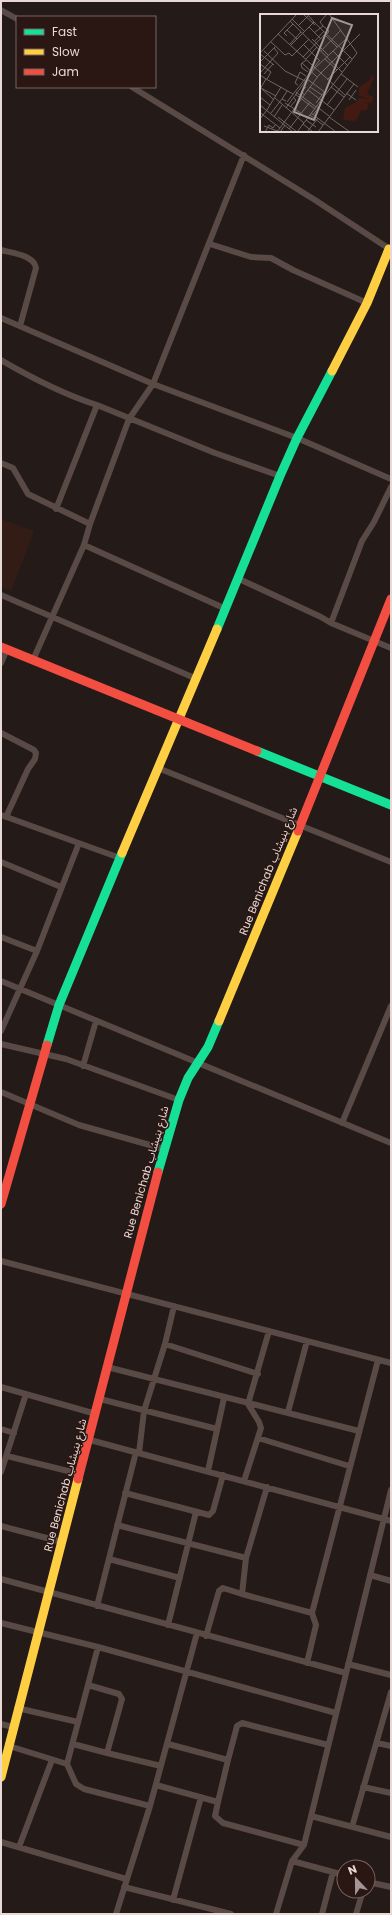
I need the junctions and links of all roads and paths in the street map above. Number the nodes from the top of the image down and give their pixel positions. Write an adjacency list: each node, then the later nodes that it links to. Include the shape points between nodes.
1 (1, 10): 2 (street)
2 (16, 18)
3 (134, 88): 4 (street)
4 (244, 155): 5 (street); 7 (street)
5 (210, 244): 8 (street, via 251,257 271,258); 12 (street)
6 (1, 250): 10 (street, via 30,259 36,268)
7 (390, 250): 8 (street)
8 (367, 303): 15 (street)
9 (1, 318): 10 (street)
10 (20, 326): 12 (street)
11 (1, 360): 13 (street, via 54,389)
12 (153, 384): 14 (street); 15 (street)
13 (97, 405): 14 (street); 20 (street)
14 (129, 420): 17 (street); 21 (street)
15 (297, 438): 17 (street); 18 (street)
16 (1, 463): 20 (street, via 13,468 28,494)
17 (280, 476): 23 (street)
18 (391, 479)
19 (391, 487): 28 (street, via 362,540)
20 (56, 509): 21 (street)
21 (90, 524): 22 (street)
22 (84, 545): 26 (street); 27 (street)
23 (237, 578): 26 (street); 28 (street)
24 (1, 595): 27 (street)
25 (391, 599): 29 (street, Rue Benichab شارع بنيشاب)
26 (226, 609): 34 (street)
27 (53, 616): 32 (street); 34 (street)
28 (331, 623): 29 (street)
29 (374, 641): 31 (street); 38 (street, Rue Benichab شارع بنيشاب)
30 (4, 648): 32 (street); 33 (street)
31 (391, 648)
32 (33, 660): 35 (street)
33 (1, 663)
34 (197, 679): 35 (street)
35 (178, 719): 37 (street); 38 (street)
36 (1, 733): 40 (street, via 36,753)
37 (158, 768): 41 (street); 43 (street)
38 (320, 777): 39 (street); 41 (street, Rue Benichab شارع بنيشاب)
39 (391, 805)
40 (4, 816): 42 (street)
41 (301, 825): 45 (street); 57 (street, Rue Benichab شارع بنيشاب, via 208,1047)
42 (79, 843): 43 (street); 46 (street)
43 (120, 858): 51 (street)
44 (1, 862): 46 (street)
45 (391, 862)
46 (62, 887): 48 (street)
47 (1, 937): 48 (street)
48 (37, 951): 50 (street)
49 (1, 981): 50 (street)
50 (21, 989): 51 (street); 54 (street)
51 (59, 1005): 53 (street); 56 (street)
52 (391, 1006): 62 (street)
53 (96, 1021): 57 (street); 58 (street)
54 (1, 1031)
55 (1, 1044): 56 (street)
56 (46, 1055): 58 (street); 61 (street)
57 (198, 1064): 60 (street, Rue Benichab شارع بنيشاب); 62 (street)
58 (83, 1066): 60 (street)
59 (1, 1092): 61 (street)
60 (178, 1100): 64 (street, Rue Benichab شارع بنيشاب)
61 (31, 1105): 64 (street, via 79,1125); 65 (street)
62 (342, 1123): 63 (street)
63 (391, 1143)
64 (164, 1149): 67 (street, Rue Benichab شارع بنيشاب)
65 (1, 1204)
66 (1, 1261): 67 (street)
67 (125, 1293): 68 (street); 74 (street, Rue Benichab شارع بنيشاب)
68 (174, 1306): 69 (street); 71 (street)
69 (269, 1331): 70 (street); 75 (street)
70 (307, 1340): 72 (street); 83 (street)
71 (165, 1344): 75 (street); 76 (street)
72 (378, 1360): 73 (street); 87 (street)
73 (391, 1363)
74 (107, 1367): 76 (street); 80 (street, Rue Benichab شارع بنيشاب)
75 (258, 1374): 81 (street)
76 (153, 1379): 79 (street); 82 (street)
77 (1, 1387): 78 (street)
78 (26, 1394): 84 (street); 88 (street)
79 (224, 1398): 81 (street); 85 (street)
80 (100, 1399): 82 (street); 84 (street, Rue Benichab شارع بنيشاب)
81 (248, 1404): 83 (street); 89 (street, via 260,1424)
82 (144, 1410): 85 (street); 91 (street)
83 (288, 1412): 87 (street)
84 (96, 1414): 90 (street, Rue Benichab شارع بنيشاب)
85 (217, 1428): 94 (street)
86 (1, 1429): 88 (street)
87 (359, 1431): 93 (street)
88 (14, 1433): 92 (street)
89 (258, 1438): 93 (street); 98 (street)
90 (90, 1440): 91 (street); 96 (street, Rue Benichab شارع بنيشاب)
91 (137, 1452): 94 (street); 101 (street)
92 (7, 1456): 95 (street); 96 (street)
93 (349, 1466): 102 (street)
94 (208, 1471): 97 (street)
95 (1, 1472)
96 (80, 1474): 108 (street, Rue Benichab شارع بنيشاب)
97 (223, 1475): 98 (street); 103 (street, via 212,1513 209,1515)
98 (244, 1481): 99 (street)
99 (267, 1487): 102 (street); 110 (street)
100 (391, 1490): 104 (street)
101 (125, 1493): 103 (street); 107 (street)
102 (339, 1506): 104 (street); 119 (street)
103 (196, 1512): 109 (street)
104 (384, 1518): 105 (street); 112 (street)
105 (391, 1520)
106 (1, 1526): 108 (street)
107 (117, 1526): 109 (street); 111 (street)
108 (62, 1542): 116 (street, Rue Benichab شارع بنيشاب)
109 (188, 1544): 110 (street); 113 (street)
110 (246, 1558): 117 (street)
111 (109, 1559): 113 (street); 118 (street)
112 (370, 1575): 115 (street); 127 (street)
113 (180, 1578): 121 (street)
114 (1, 1579): 116 (street)
115 (391, 1581)
116 (48, 1592): 118 (street); 122 (street, Rue Benichab شارع بنيشاب)
117 (242, 1594): 119 (street); 124 (street, via 223,1588 219,1591)
118 (97, 1606): 121 (street)
119 (312, 1613): 126 (street, via 316,1625)
120 (1, 1623): 122 (street)
121 (168, 1625): 123 (street)
122 (38, 1632): 125 (street); 133 (street, Rue Benichab شارع بنيشاب)
123 (197, 1633): 124 (street); 128 (street)
124 (206, 1636): 126 (street)
125 (98, 1647): 128 (street); 131 (street)
126 (307, 1663): 129 (street)
127 (348, 1664): 129 (street); 130 (street)
128 (186, 1672): 134 (street); 142 (street)
129 (346, 1673): 134 (street)
130 (391, 1675)
131 (88, 1685): 136 (street); 146 (street, via 119,1694 122,1699)
132 (391, 1692): 135 (street)
133 (18, 1708): 136 (street); 139 (street, Rue Benichab شارع بنيشاب)
134 (336, 1713): 143 (street)
135 (383, 1721): 137 (street); 140 (street)
136 (78, 1722): 141 (street)
137 (391, 1723)
138 (1, 1724): 139 (street)
139 (13, 1727): 144 (street, Rue Benichab شارع بنيشاب)
140 (377, 1743): 145 (street); 153 (street)
141 (73, 1744): 146 (street); 149 (street)
142 (168, 1744): 148 (street); 150 (street)
143 (328, 1745): 148 (street, via 242,1723 238,1726); 158 (street)
144 (9, 1746): 147 (street); 151 (street, Rue Benichab شارع بنيشاب)
145 (391, 1746)
146 (107, 1753): 150 (street)
147 (52, 1760): 149 (street); 163 (street)
148 (228, 1760): 156 (street)
149 (67, 1764): 157 (street, via 76,1784 84,1789)
150 (160, 1766): 152 (street)
151 (1, 1778)
152 (156, 1785): 155 (street); 157 (street)
153 (363, 1787): 154 (street); 159 (street)
154 (391, 1793)
155 (201, 1797): 156 (street); 172 (street)
156 (218, 1802): 162 (street, via 215,1816 219,1821)
157 (150, 1806): 167 (street)
158 (311, 1816): 159 (street); 162 (street)
159 (352, 1827): 160 (street)
160 (391, 1837)
161 (1, 1842): 163 (street)
162 (304, 1846): 164 (street)
163 (19, 1847): 167 (street)
164 (292, 1861): 165 (street); 175 (street)
165 (333, 1872): 166 (street); 176 (street)
166 (336, 1873)
167 (126, 1879): 169 (street)
168 (376, 1884): 170 (street)
169 (124, 1887): 172 (street); 173 (street)
170 (391, 1887)
171 (361, 1899): 177 (street)
172 (173, 1900): 174 (street)
173 (116, 1914)
174 (231, 1914)
175 (276, 1914)
176 (322, 1914)
177 (356, 1914)

